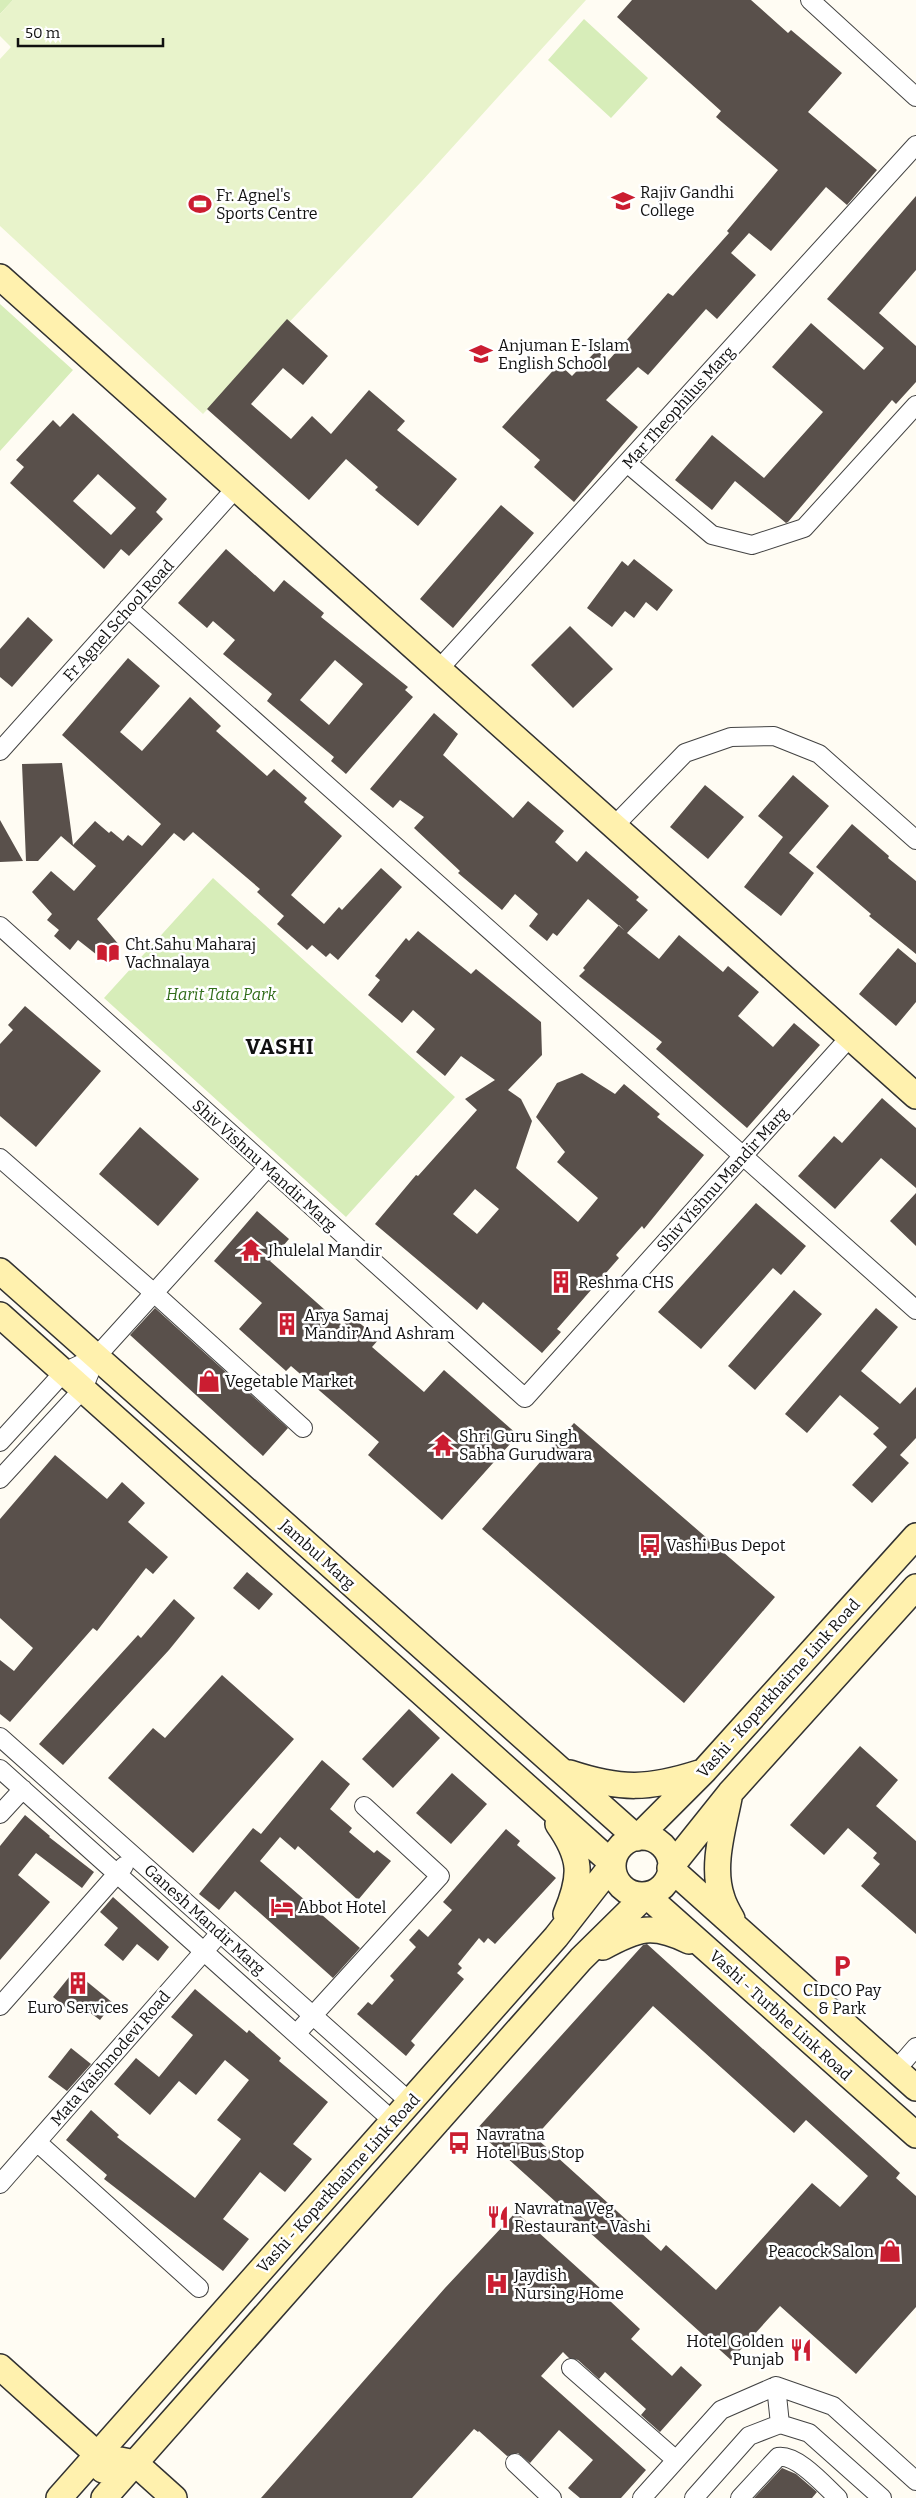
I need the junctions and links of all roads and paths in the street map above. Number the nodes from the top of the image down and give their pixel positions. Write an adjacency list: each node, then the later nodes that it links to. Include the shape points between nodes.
1 (810, 0): 2 (street)
2 (916, 97)
3 (916, 145): 6 (street, Mar Theophilus Marg)
4 (0, 277): 7 (main road)
5 (916, 405): 6 (street, via 804,528 752,545 712,535)
6 (627, 463): 9 (street, Mar Theophilus Marg)
7 (236, 488): 8 (street, Fr Agnel School Road); 9 (main road)
8 (128, 608): 10 (street, Fr Agnel School Road); 16 (street)
9 (439, 669): 11 (main road)
10 (0, 751)
11 (614, 826): 12 (street, via 685,753 731,737 774,736 819,754); 14 (main road)
12 (916, 840)
13 (0, 926): 18 (street, Shiv Vishnu Mandir Marg)
14 (850, 1037): 15 (main road); 16 (street, Shiv Vishnu Mandir Marg)
15 (916, 1096)
16 (744, 1155): 18 (street, Shiv Vishnu Mandir Marg, via 525,1398); 21 (street)
17 (0, 1158): 20 (street)
18 (268, 1168): 20 (street)
19 (0, 1271): 23 (main road, Jambul Marg)
20 (154, 1293): 23 (street); 26 (street)
21 (916, 1310)
22 (0, 1315): 24 (main road, Jambul Marg)
23 (96, 1357): 24 (street); 25 (street); 33 (main road, Jambul Marg)
24 (64, 1372): 25 (main road, Jambul Marg); 27 (street)
25 (83, 1389): 28 (street); 38 (main road, Jambul Marg)
26 (303, 1428)
27 (0, 1442)
28 (0, 1479)
29 (916, 1536): 34 (main road, Vashi - Koparkhairne Link Road)
30 (916, 1587): 37 (main road)
31 (0, 1737): 36 (street, Ganesh Mandir Marg)
32 (0, 1768): 35 (street, Ganesh Mandir Marg)
33 (561, 1770): 34 (main road, via 603,1784 633,1786 664,1784); 42 (main road, Jambul Marg)
34 (704, 1771): 42 (main road, Vashi - Koparkhairne Link Road)
35 (23, 1789): 40 (street, Ganesh Mandir Marg); 41 (street)
36 (59, 1789): 40 (street); 43 (street, Ganesh Mandir Marg)
37 (730, 1793): 45 (main road); 48 (main road, via 718,1873 721,1897)
38 (538, 1796): 44 (main road, Jambul Marg); 50 (main road, via 567,1837 579,1872 575,1892)
39 (364, 1806): 55 (street, via 440,1876)
40 (42, 1807): 46 (street, Ganesh Mandir Marg)
41 (0, 1814)
42 (637, 1838): 44 (main road, via 620,1846); 45 (main road, via 654,1840 661,1845)
43 (133, 1855): 46 (street); 49 (street, Ganesh Mandir Marg)
44 (613, 1864): 47 (main road, via 622,1887 638,1895); 50 (main road, Vashi - Koparkhairne Link Road)
45 (670, 1868): 47 (main road, via 663,1886); 48 (main road)
46 (117, 1874): 52 (street, Ganesh Mandir Marg); 54 (street)
47 (646, 1894): 51 (main road, Vashi - Turbhe Link Road); 53 (main road, Vashi - Koparkhairne Link Road)
48 (734, 1924): 58 (main road)
49 (220, 1933): 52 (street, Mata Vaishnodevi Road); 55 (street, Ganesh Mandir Marg)
50 (556, 1937): 60 (main road, Vashi - Koparkhairne Link Road)
51 (710, 1951): 53 (main road, via 658,1929 642,1929); 62 (main road, Vashi - Turbhe Link Road)
52 (204, 1952): 56 (street, Ganesh Mandir Marg); 63 (street, Mata Vaishnodevi Road)
53 (581, 1960): 72 (main road, Vashi - Koparkhairne Link Road)
54 (0, 2006)
55 (313, 2016): 56 (street); 60 (street, Ganesh Mandir Marg)
56 (296, 2034): 61 (street, Ganesh Mandir Marg)
57 (916, 2047): 58 (street)
58 (896, 2070): 59 (main road)
59 (916, 2088)
60 (410, 2102): 61 (main road, Vashi - Koparkhairne Link Road)
61 (393, 2122): 70 (main road, Vashi - Koparkhairne Link Road)
62 (916, 2135)
63 (37, 2142): 64 (street, Mata Vaishnodevi Road); 65 (street)
64 (0, 2184)
65 (199, 2288)
66 (0, 2368): 70 (main road)
67 (571, 2368): 71 (street)
68 (776, 2386): 69 (street); 71 (street, via 721,2410); 74 (street, via 833,2406)
69 (780, 2424): 81 (street, via 749,2436); 83 (street, via 809,2432)
70 (98, 2455): 72 (main road); 75 (main road); 77 (main road, Vashi - Koparkhairne Link Road)
71 (676, 2460): 80 (street)
72 (135, 2463): 75 (main road, Vashi - Koparkhairne Link Road); 78 (main road)
73 (515, 2463): 79 (street)
74 (916, 2481)
75 (110, 2496)
76 (832, 2496): 82 (street, via 793,2458 782,2456)
77 (60, 2498)
78 (174, 2498)
79 (552, 2498)
80 (642, 2498)
81 (694, 2498)
82 (740, 2498)
83 (882, 2498)

